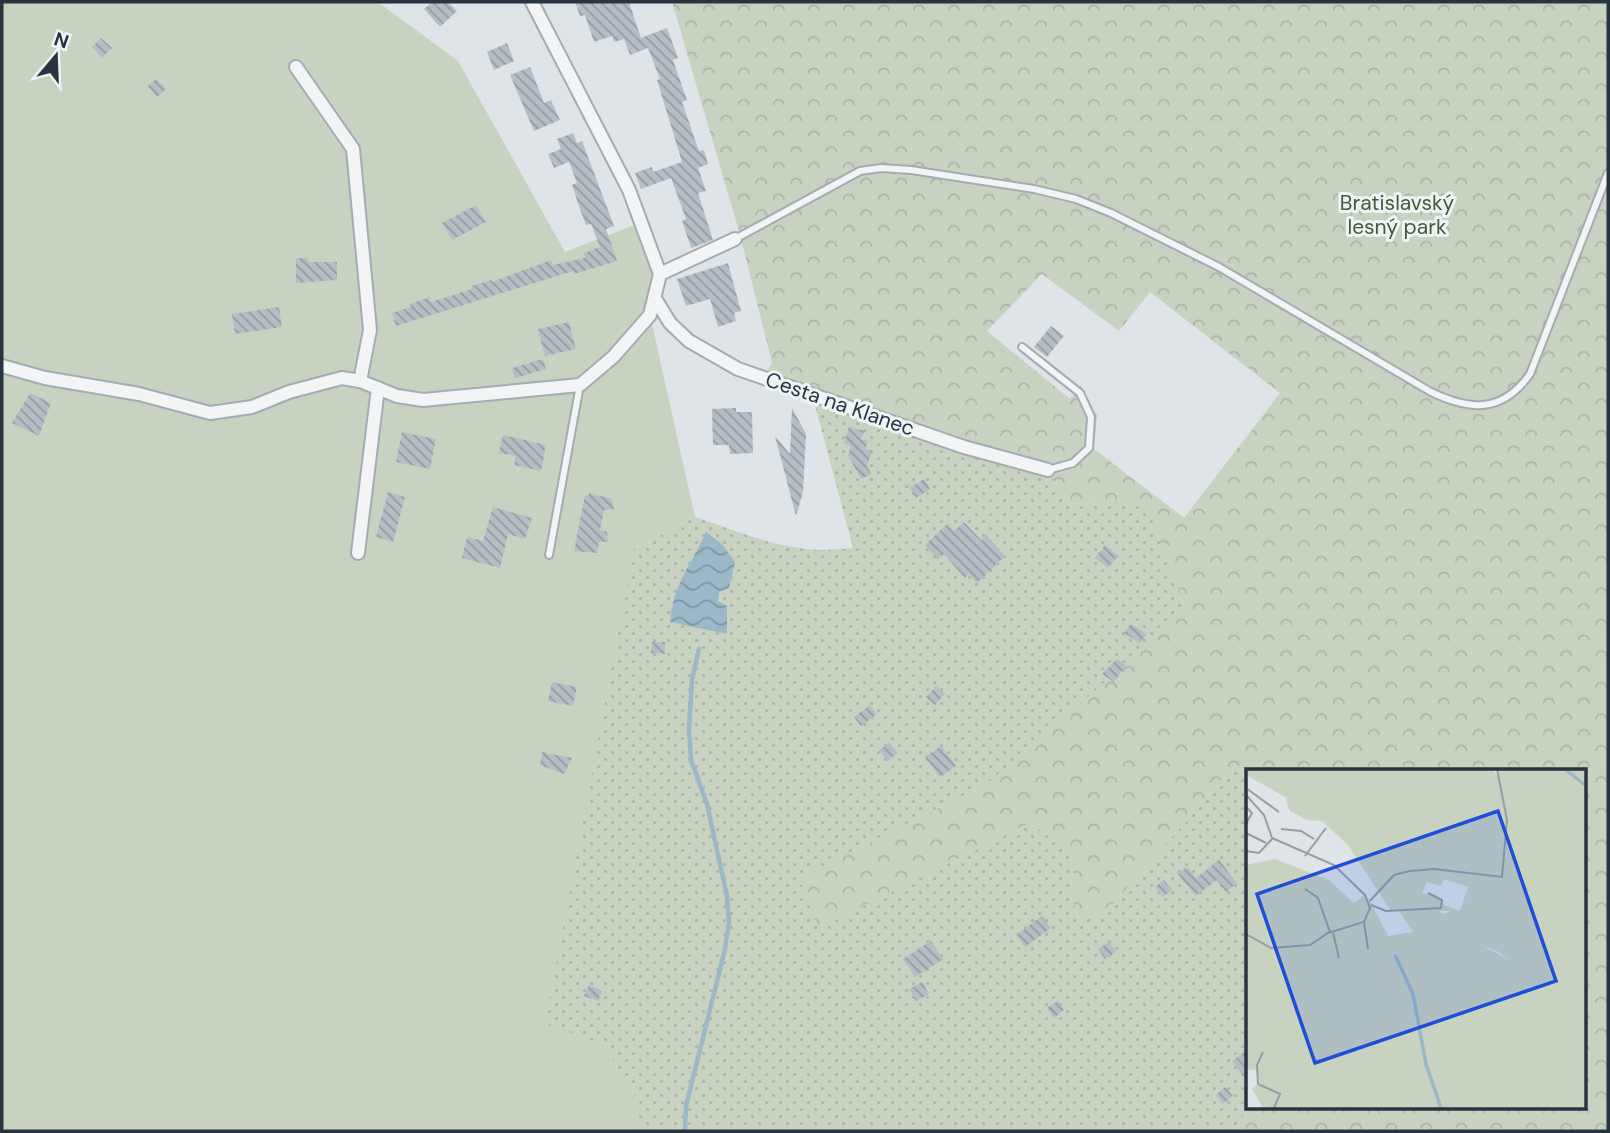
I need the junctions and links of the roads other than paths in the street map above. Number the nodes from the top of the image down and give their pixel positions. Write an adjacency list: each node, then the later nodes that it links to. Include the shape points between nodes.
1 (532, 2): 5 (street, via 629,190)
2 (296, 68): 9 (street, via 353,149 370,330)
3 (1608, 173): 4 (lane, via 1530,374 1511,396 1482,405 1467,406 1431,392 1219,267 1111,213 1034,189 881,168 860,172)
4 (735, 239): 5 (street)
5 (660, 274): 6 (street)
6 (656, 300): 10 (street, via 650,315 613,357); 12 (street, Cesta na Klanec, via 670,323 689,341 738,369 964,447)
7 (1022, 347): 12 (lane, via 1080,393 1091,417 1089,448 1073,463)
8 (2, 366): 9 (street, via 210,413 252,407 323,381)
9 (360, 381): 11 (street)
10 (580, 385): 11 (street, via 451,400 408,398); 14 (lane)
11 (378, 388): 13 (street)
12 (1048, 470)
13 (358, 553)
14 (549, 555)

